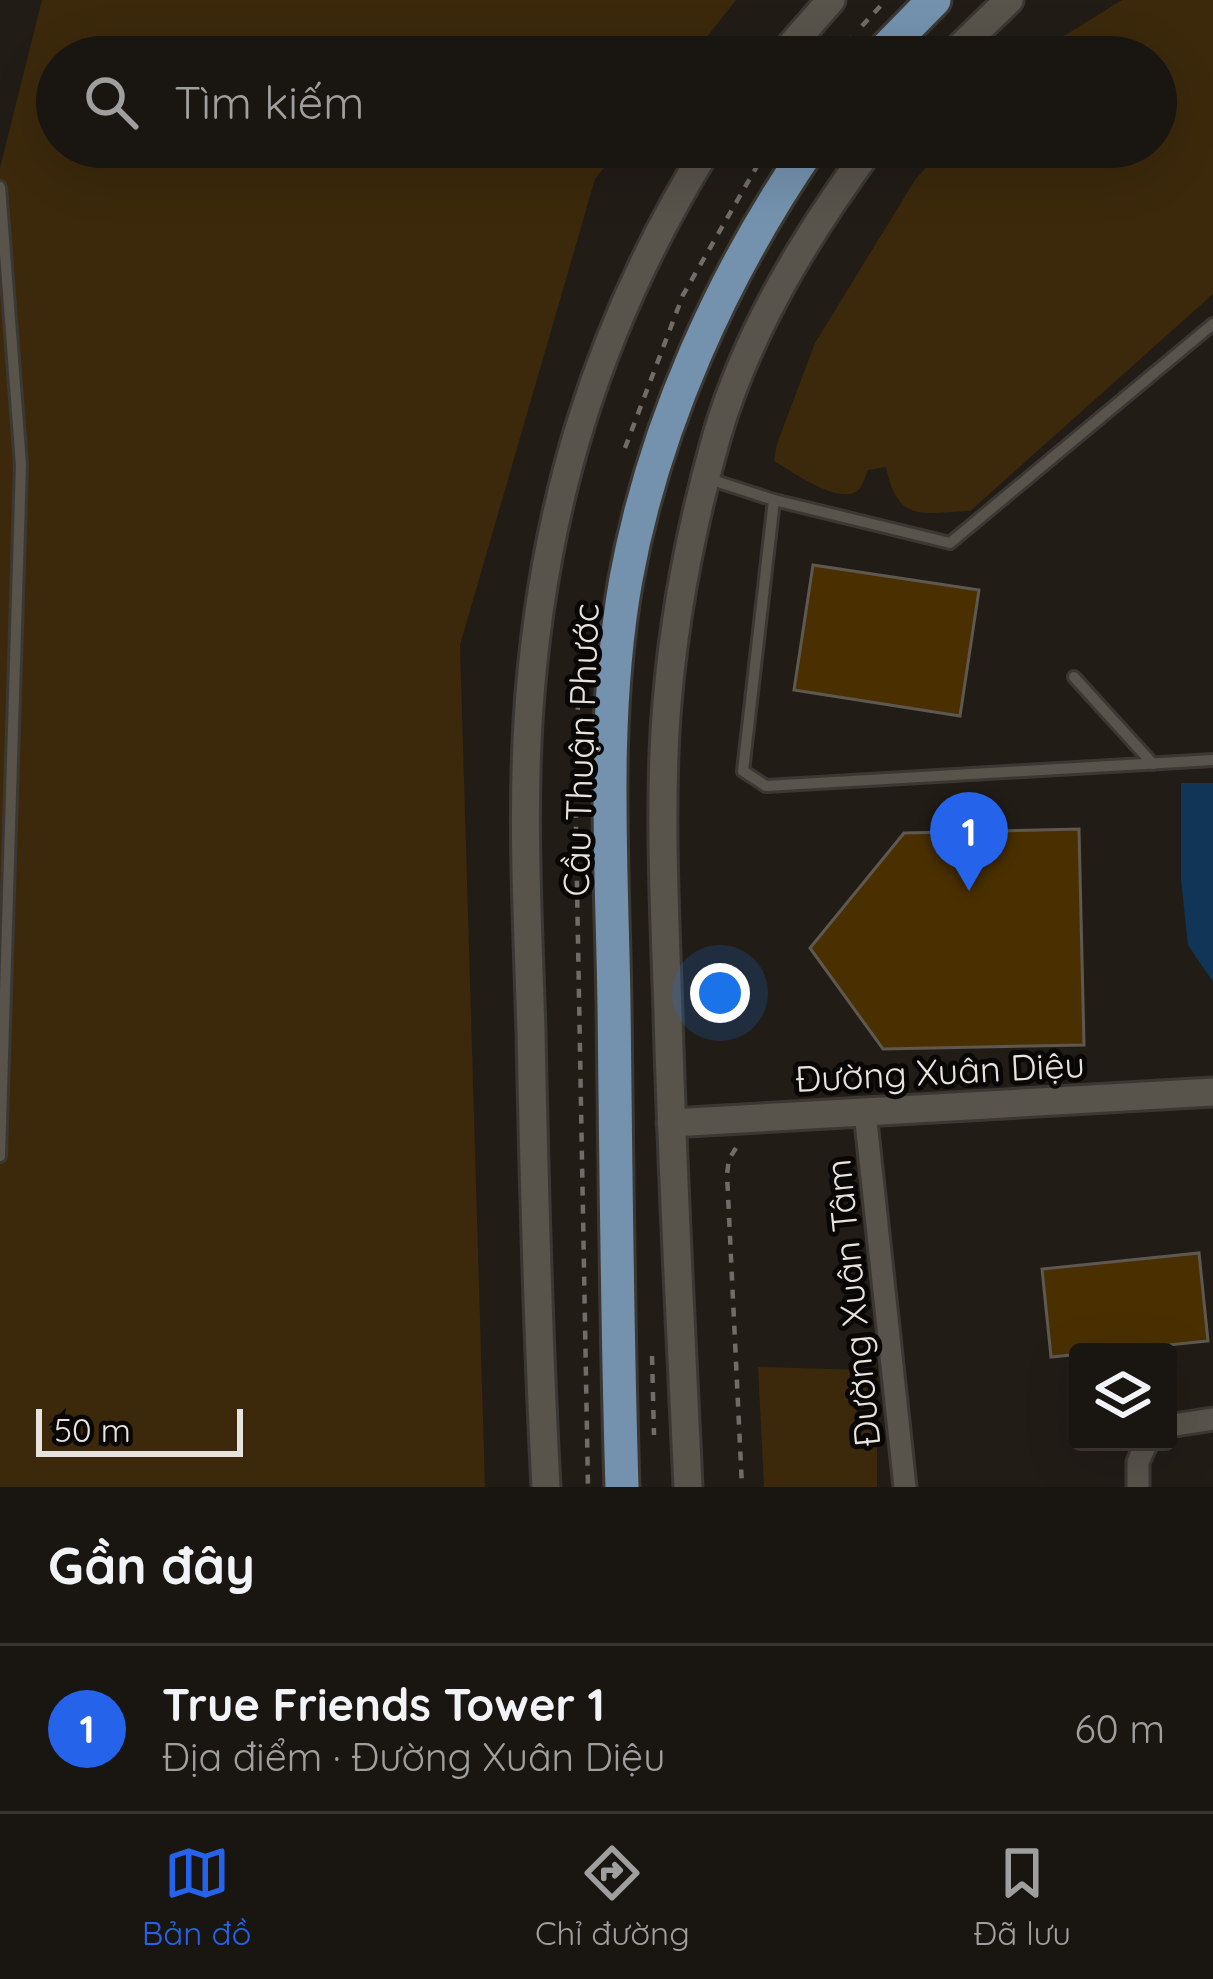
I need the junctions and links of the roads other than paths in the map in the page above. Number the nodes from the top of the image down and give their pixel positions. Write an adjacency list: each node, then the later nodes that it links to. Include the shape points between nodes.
1 (831, 0): 4 (street)
2 (934, 0): 5 (main road)
3 (1009, 0): 6 (street)
4 (799, 36)
5 (899, 36)
6 (972, 36)
7 (696, 168): 24 (street, via 588,391 537,631 526,843)
8 (796, 168): 25 (main road, Cầu Thuận Phước, via 693,363 655,465 626,581 610,795)
9 (857, 168): 12 (street, via 784,278)
10 (0, 187): 20 (lane, via 21,465)
11 (1213, 325): 13 (lane, via 950,542)
12 (706, 478): 13 (lane); 19 (street, via 665,728)
13 (774, 500): 16 (lane, via 743,771 766,786)
14 (1075, 677): 16 (lane)
15 (1213, 760): 16 (lane)
16 (1153, 764)
17 (1213, 1092): 18 (street, Đường Xuân Diệu)
18 (865, 1112): 19 (street, Đường Xuân Diệu); 27 (street, Đường Xuân Tâm)
19 (671, 1123): 26 (street)
20 (0, 1156)
21 (1213, 1419): 22 (street)
22 (1177, 1425)
23 (1143, 1451): 28 (street)
24 (547, 1487)
25 (622, 1487)
26 (688, 1487)
27 (905, 1487)
28 (1138, 1487)

